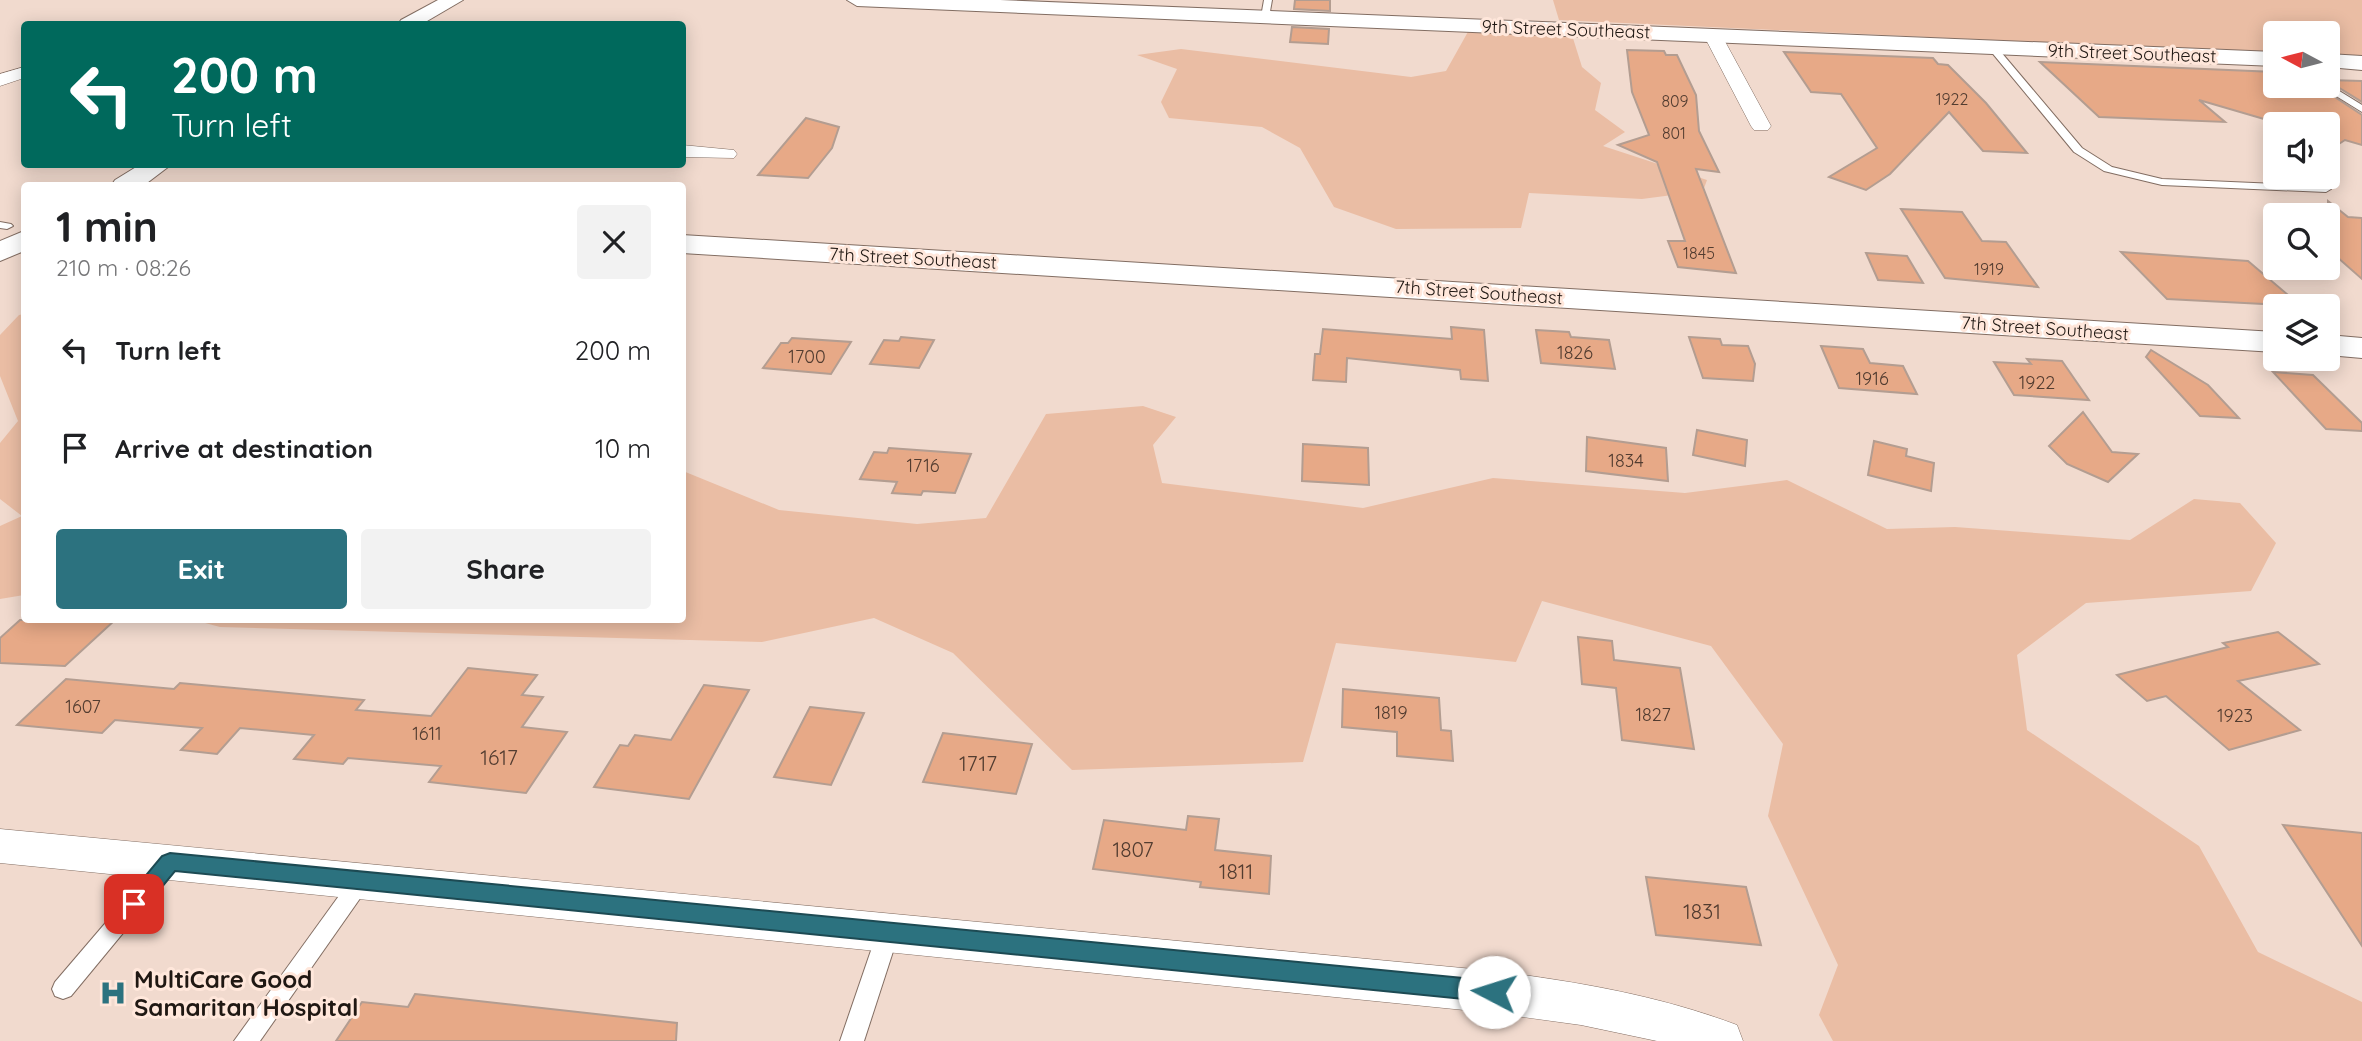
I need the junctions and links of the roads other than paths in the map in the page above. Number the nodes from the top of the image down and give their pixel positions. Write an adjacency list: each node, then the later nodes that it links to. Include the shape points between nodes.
1 (453, 0): 5 (street)
2 (857, 0): 3 (street, 9th Street Southeast)
3 (880, 0): 4 (street, 9th Street Southeast)
4 (1266, 8): 6 (street, 9th Street Southeast)
5 (414, 21)
6 (1712, 34): 7 (street, 9th Street Southeast); 15 (street)
7 (1992, 47): 8 (street, 9th Street Southeast); 20 (lane, via 2078,150 2108,169 2162,182)
8 (2263, 58)
9 (2340, 62): 10 (street)
10 (2362, 63)
11 (21, 73): 12 (street)
12 (0, 80)
13 (2340, 95): 14 (lane)
14 (2362, 109)
15 (1761, 126)
16 (686, 151): 17 (street)
17 (727, 153)
18 (153, 168): 19 (street)
19 (131, 182)
20 (2263, 186)
21 (686, 244): 22 (street, 7th Street Southeast)
22 (2263, 341)
23 (2340, 346): 24 (street)
24 (2362, 348)
25 (0, 845): 26 (street)
26 (170, 862): 27 (street); 29 (lane)
27 (361, 881): 28 (street); 30 (lane)
28 (888, 933): 31 (lane); 32 (street, via 1494,992 1653,1016)
29 (63, 989)
30 (246, 1041)
31 (852, 1041)
32 (1720, 1041)

